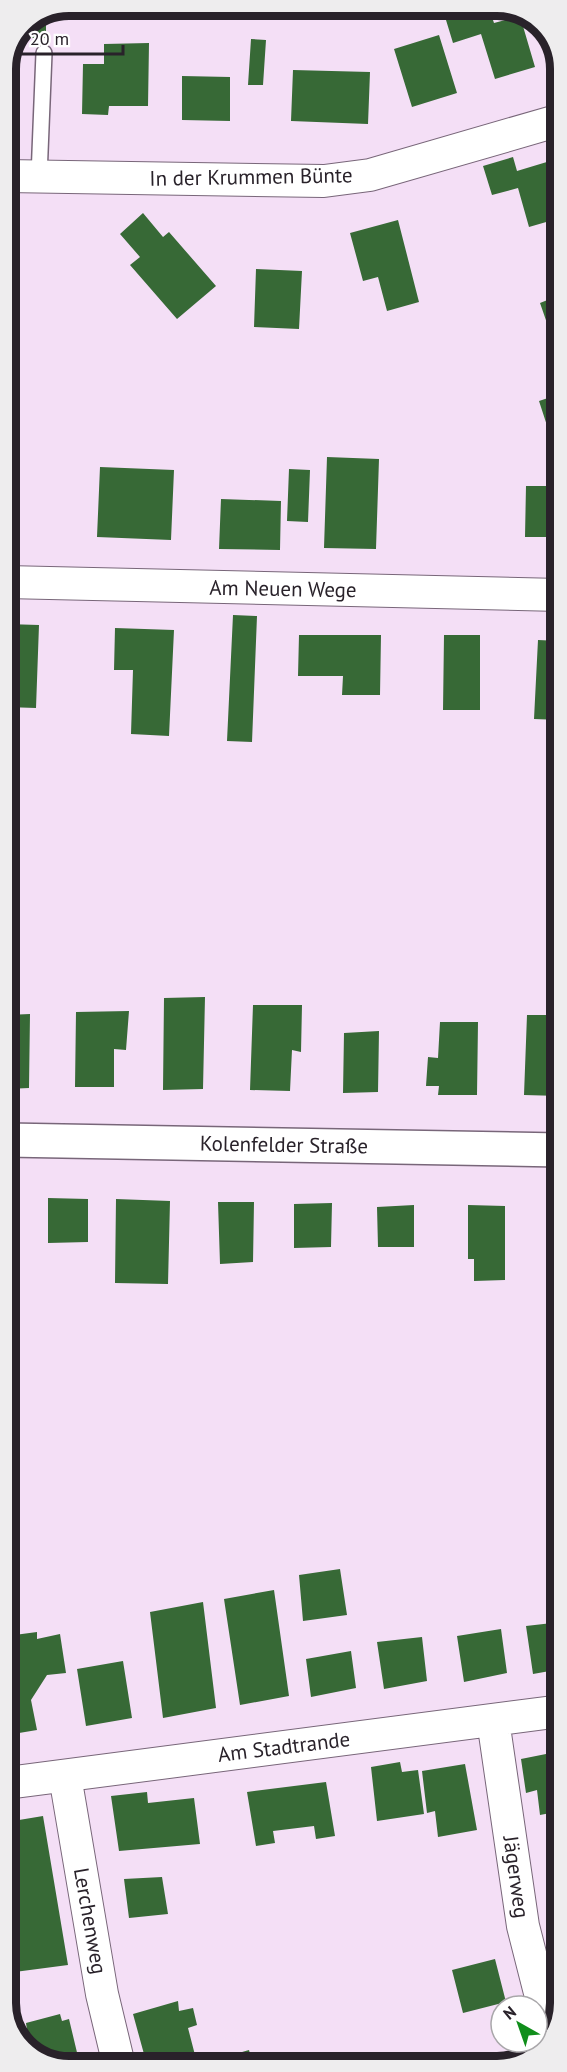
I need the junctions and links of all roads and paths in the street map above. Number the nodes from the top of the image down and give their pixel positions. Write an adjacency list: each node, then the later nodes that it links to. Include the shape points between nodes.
1 (44, 52): 4 (lane)
2 (550, 123): 4 (street, In der Krummen Bünte, via 370,175 324,181)
3 (16, 177): 4 (street, In der Krummen Bünte)
4 (39, 177)
5 (16, 582): 6 (street, Am Neuen Wege)
6 (550, 596)
7 (16, 1140): 8 (main road, Kolenfelder Straße)
8 (550, 1149)
9 (550, 1713): 10 (street, Am Stadtrande)
10 (493, 1720): 11 (street, Am Stadtrande); 13 (street, Jägerweg, via 523,1926)
11 (65, 1776): 12 (street, Am Stadtrande); 14 (street, Lerchenweg, via 102,1994)
12 (16, 1782)
13 (547, 2020)
14 (117, 2055)

